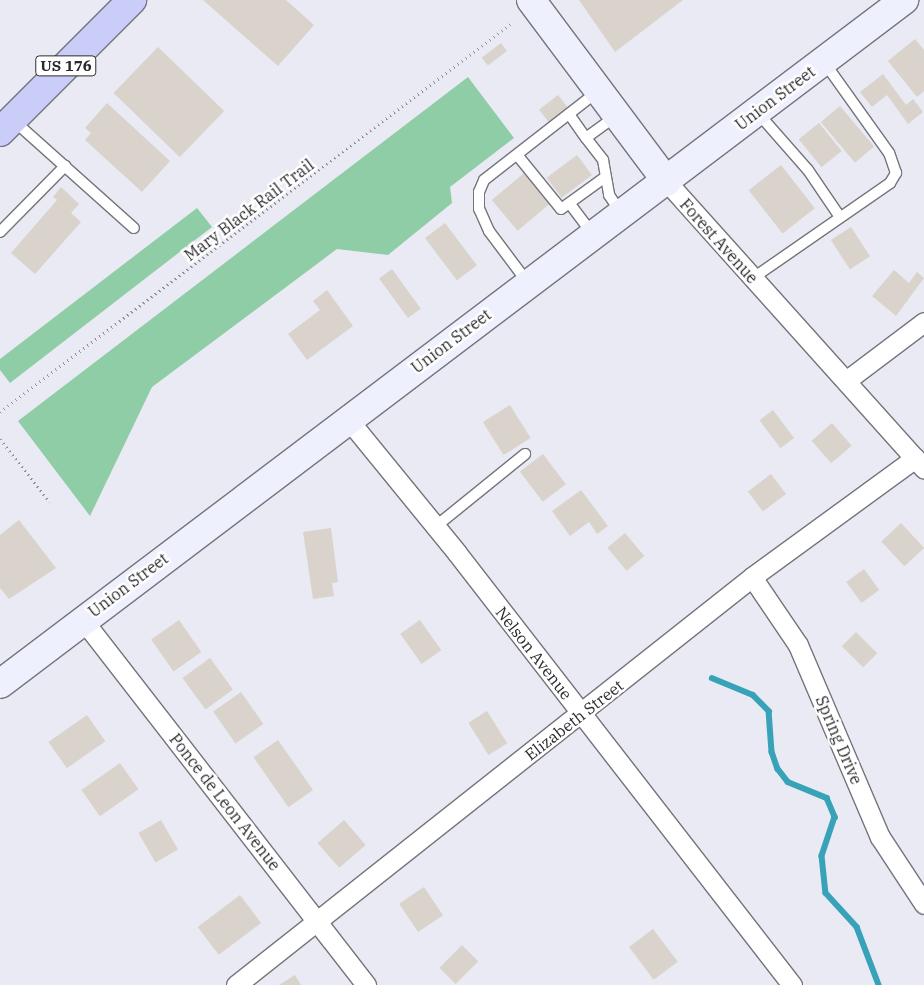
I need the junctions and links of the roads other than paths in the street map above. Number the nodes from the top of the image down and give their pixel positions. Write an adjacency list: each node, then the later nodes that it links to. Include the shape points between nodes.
1 (132, 0): 9 (highway, US 176)
2 (530, 0): 5 (main road, Forest Avenue)
3 (904, 0): 4 (main road, Union Street)
4 (823, 61): 6 (main road, Union Street); 17 (lane, via 889,153 896,173 890,183)
5 (598, 91): 7 (lane); 8 (main road, Forest Avenue)
6 (757, 112): 14 (main road, Union Street); 17 (lane, via 808,170)
7 (569, 114): 10 (lane); 11 (lane)
8 (617, 115): 10 (lane); 14 (main road, Forest Avenue)
9 (6, 126): 12 (lane)
10 (586, 138): 13 (lane, via 602,160)
11 (518, 156): 15 (lane, via 557,208); 22 (lane, via 484,180 479,209 490,231)
12 (65, 166): 18 (lane); 19 (lane)
13 (604, 178): 15 (lane); 16 (lane, via 609,195)
14 (667, 182): 16 (main road, Union Street); 21 (street, Forest Avenue)
15 (570, 204): 20 (lane)
16 (622, 214): 20 (main road, Union Street)
17 (840, 218): 21 (lane)
18 (134, 228)
19 (0, 232)
20 (593, 236): 22 (main road, Union Street)
21 (753, 278): 24 (street, Forest Avenue)
22 (528, 284): 25 (main road, Union Street)
23 (924, 322): 24 (street)
24 (847, 380): 27 (street, Forest Avenue)
25 (346, 418): 28 (street, Nelson Avenue); 30 (main road, Union Street)
26 (525, 454): 28 (lane)
27 (920, 463): 29 (street, Elizabeth Street)
28 (435, 527): 32 (street, Nelson Avenue)
29 (752, 578): 32 (street, Elizabeth Street); 33 (street, Spring Drive, via 798,645 880,837)
30 (83, 620): 31 (main road, Union Street); 34 (street, Ponce de Leon Avenue)
31 (0, 684)
32 (582, 714): 34 (street, Elizabeth Street); 37 (street, Nelson Avenue)
33 (924, 904)
34 (316, 920): 35 (street, Elizabeth Street); 36 (street, Ponce de Leon Avenue)
35 (236, 985)
36 (366, 985)
37 (792, 985)

